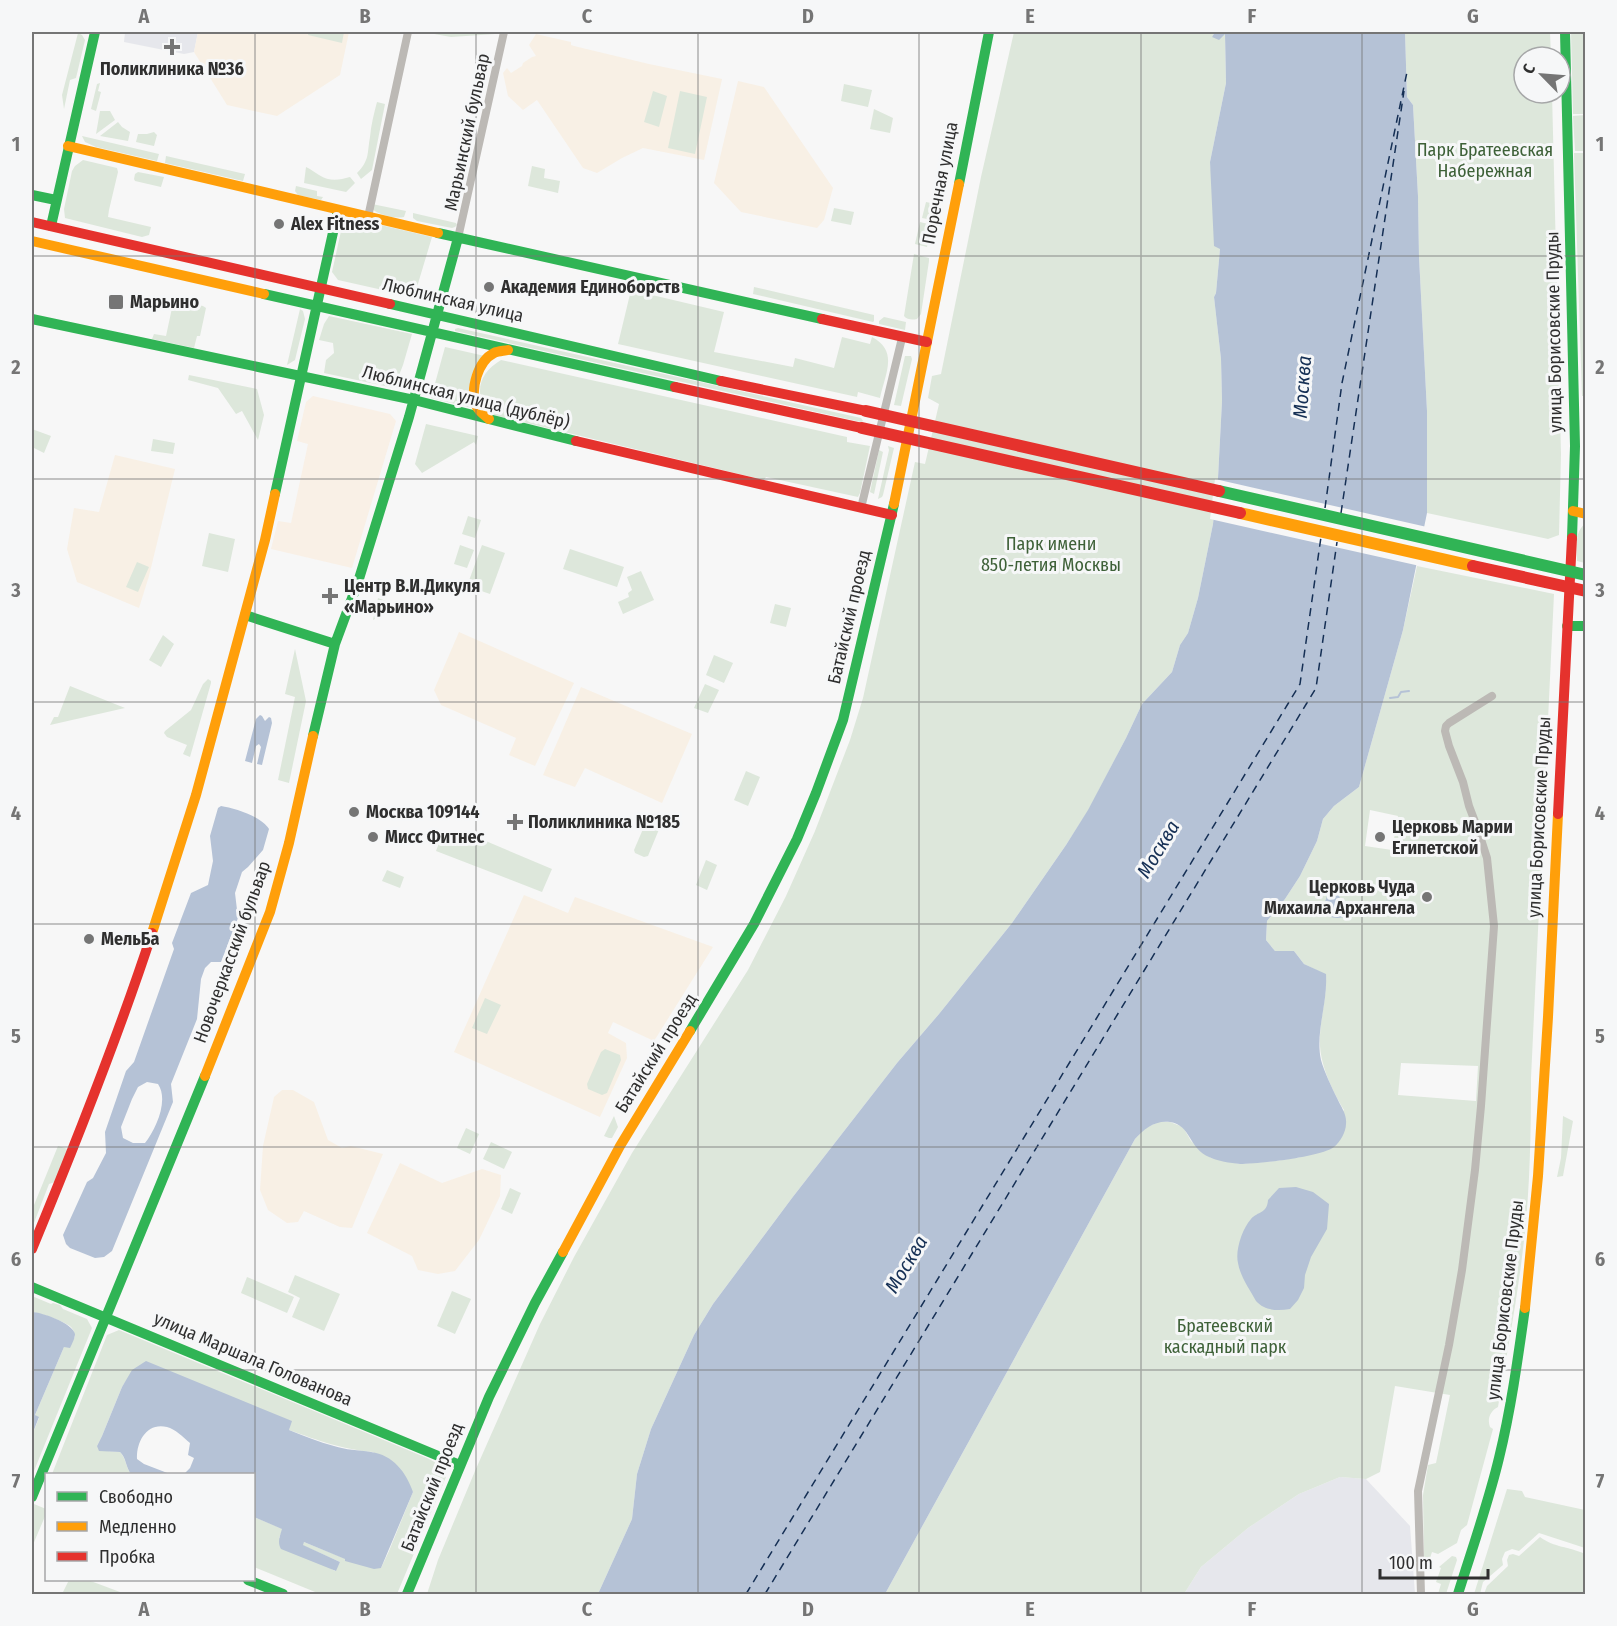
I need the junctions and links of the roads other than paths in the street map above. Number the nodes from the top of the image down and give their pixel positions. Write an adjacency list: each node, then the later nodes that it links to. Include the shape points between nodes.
1 (94, 32): 6 (main road)
2 (408, 32): 10 (street)
3 (504, 32): 13 (street, Марьинский бульвар)
4 (989, 32): 21 (main road, Поречная улица)
5 (1565, 32): 27 (main road, улица Борисовские Пруды)
6 (68, 146): 8 (main road); 9 (main road)
7 (32, 195): 8 (main road)
8 (56, 200): 12 (main road)
9 (338, 210): 10 (main road); 15 (main road)
10 (368, 217): 13 (main road)
11 (32, 222): 12 (main road, Люблинская улица)
12 (51, 226): 15 (main road, Люблинская улица)
13 (458, 238): 17 (main road, Новочеркасский бульвар); 20 (main road)
14 (32, 241): 16 (main road, Люблинская улица)
15 (321, 287): 16 (main road); 17 (main road, Люблинская улица)
16 (317, 306): 19 (main road, Люблинская улица); 23 (main road)
17 (438, 315): 19 (main road, Новочеркасский бульвар); 29 (main road, Люблинская улица, bridge)
18 (32, 319): 23 (main road, Люблинская улица (дублёр))
19 (433, 332): 22 (main road, Люблинская улица); 24 (main road, Новочеркасский бульвар)
20 (902, 338): 21 (main road); 26 (street)
21 (927, 342): 28 (main road, Поречная улица)
22 (513, 350): 25 (main road, via 491,355 478,374 474,388 476,405); 30 (main road, Люблинская улица, bridge)
23 (301, 376): 24 (main road, Люблинская улица (дублёр)); 31 (main road)
24 (414, 400): 25 (main road, Люблинская улица (дублёр)); 34 (main road, Новочеркасский бульвар)
25 (489, 419): 26 (main road, Люблинская улица (дублёр))
26 (861, 508): 28 (main road, Люблинская улица (дублёр))
27 (1579, 512): 32 (main road, улица Борисовские Пруды)
28 (892, 515): 39 (main road, Батайский проезд, via 843,720 797,839 736,955 620,1146 557,1261 489,1397)
29 (1586, 575)
30 (1586, 591)
31 (245, 615): 34 (main road); 36 (main road, via 196,795 158,915 90,1105)
32 (1567, 626): 33 (main road); 46 (main road, улица Борисовские Пруды, via 1538,1178 1523,1323 1501,1450)
33 (1586, 626)
34 (335, 644): 38 (main road, Новочеркасский бульвар, via 270,912)
35 (1492, 696): 45 (street, via 1449,723 1445,730 1486,858 1494,926 1482,1106 1463,1258 1418,1491)
36 (32, 1249)
37 (32, 1287): 38 (main road, улица Маршала Голованова)
38 (107, 1318): 39 (main road, улица Маршала Голованова); 40 (main road, Новочеркасский бульвар)
39 (460, 1466): 44 (main road, Батайский проезд)
40 (38, 1486): 41 (main road, Новочеркасский бульвар)
41 (32, 1497)
42 (250, 1581): 43 (main road)
43 (283, 1594)
44 (407, 1594)
45 (1421, 1594)
46 (1458, 1594)

